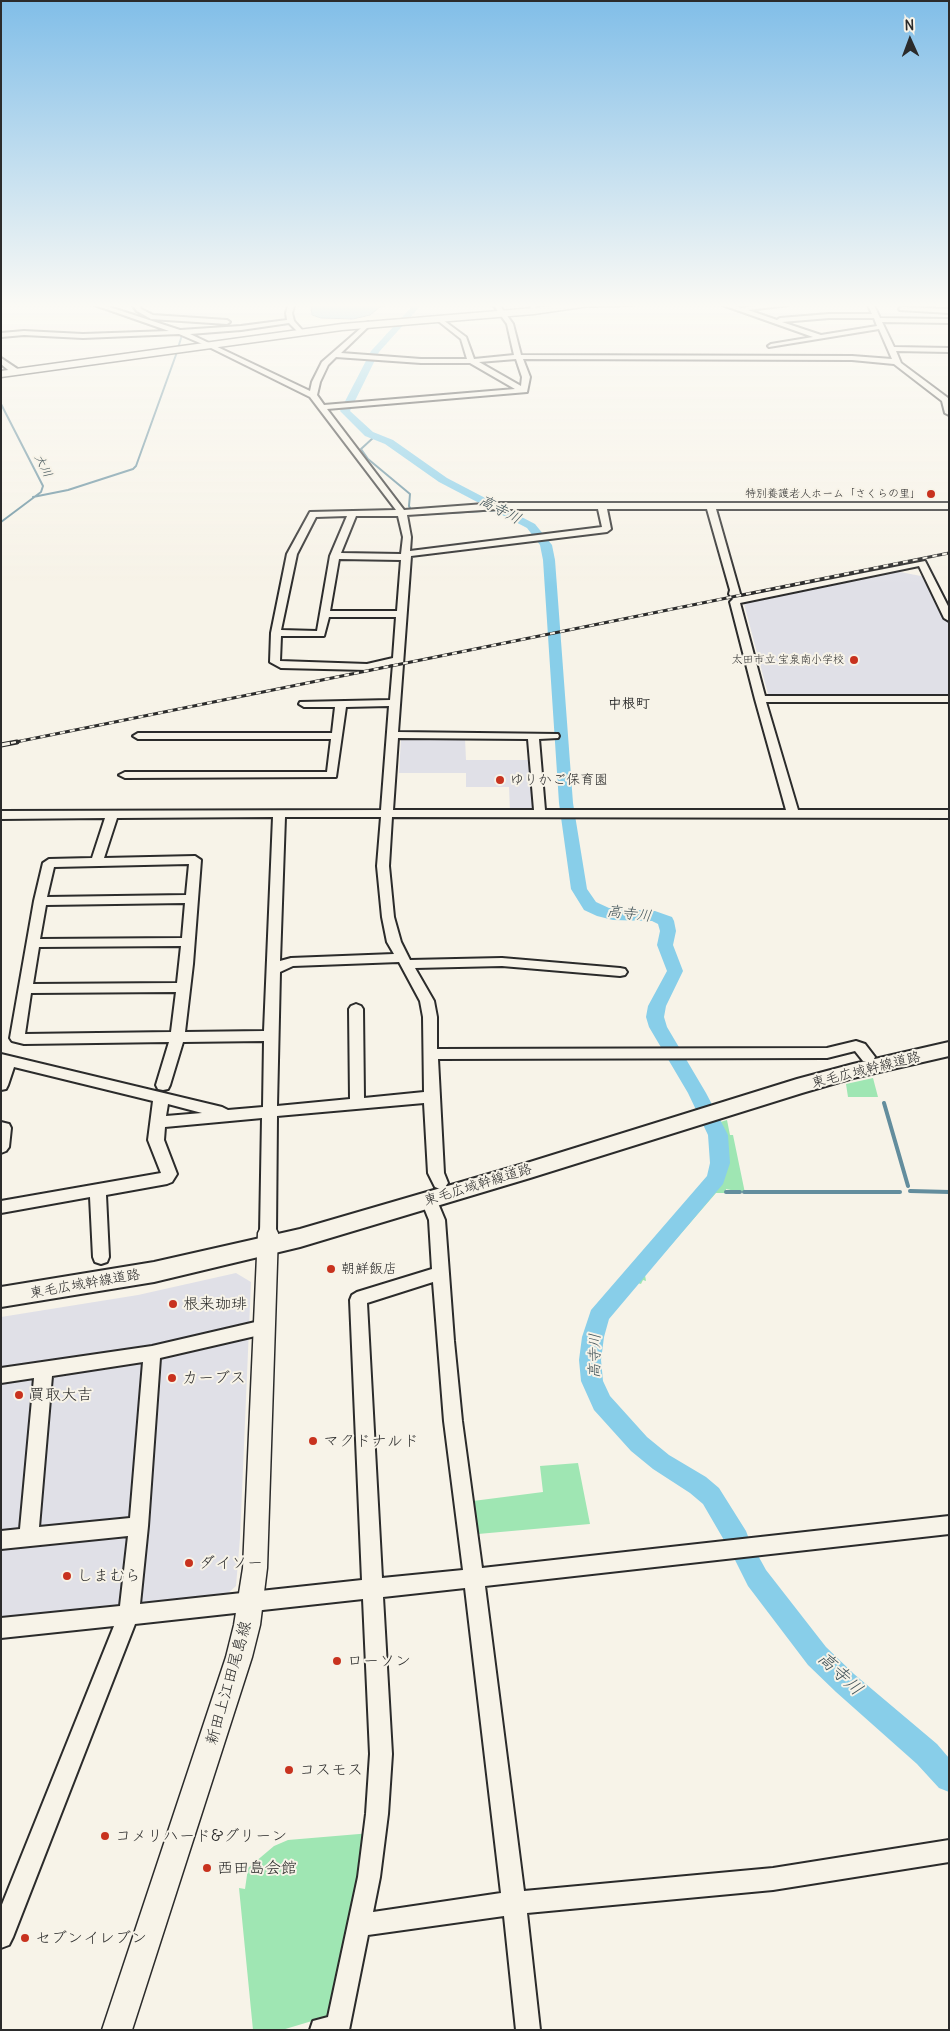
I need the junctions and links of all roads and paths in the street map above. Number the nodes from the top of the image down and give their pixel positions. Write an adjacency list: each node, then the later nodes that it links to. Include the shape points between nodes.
1 (315, 398): 4 (street)
2 (431, 398): 4 (street)
3 (942, 398): 5 (street)
4 (322, 407): 9 (street)
5 (949, 412)
6 (602, 506): 7 (street); 9 (street, via 498,506); 11 (street, via 607,529)
7 (710, 506): 8 (street); 13 (street)
8 (949, 506)
9 (402, 513): 10 (street); 11 (street)
10 (353, 514): 12 (street); 17 (street, via 313,514 292,554)
11 (407, 555): 12 (street); 15 (street)
12 (335, 556): 14 (street)
13 (738, 600): 16 (street, via 922,563); 19 (street, via 735,602)
14 (325, 614): 15 (street); 17 (street, via 321,634)
15 (402, 614): 18 (street)
16 (949, 618)
17 (276, 633): 18 (street, via 275,662 281,665 367,666)
18 (398, 660): 21 (street)
19 (760, 699): 20 (street); 34 (street)
20 (949, 699)
21 (395, 703): 23 (street); 24 (street)
22 (304, 704): 23 (street)
23 (341, 704): 26 (street)
24 (393, 735): 27 (street); 30 (street)
25 (138, 736): 26 (street)
26 (337, 736): 29 (street, via 332,775)
27 (533, 736): 28 (street); 33 (street)
28 (554, 736)
29 (124, 775)
30 (387, 813): 32 (street); 33 (street); 42 (street, via 383,866 388,917 394,942)
31 (112, 814): 32 (street); 36 (street); 37 (street)
32 (279, 814): 43 (street)
33 (540, 814): 34 (street)
34 (794, 814): 35 (street)
35 (949, 814)
36 (1, 815)
37 (96, 862): 38 (street, via 195,860); 39 (street, via 49,863)
38 (192, 899): 39 (street); 40 (street)
39 (40, 901): 41 (street)
40 (188, 942): 41 (street); 45 (street)
41 (33, 944): 46 (street)
42 (406, 961): 43 (street, via 291,962); 44 (street, via 502,962); 52 (street, via 427,1001)
43 (274, 968): 48 (street)
44 (620, 972)
45 (182, 987): 46 (street); 49 (street)
46 (26, 989): 49 (street, via 17,1038)
47 (356, 1009): 58 (street)
48 (271, 1036): 49 (street); 60 (street)
49 (177, 1037): 56 (street)
50 (949, 1040): 53 (highway, 東毛広域幹線道路)
51 (949, 1050): 59 (highway, 東毛広域幹線道路)
52 (431, 1054): 53 (street, via 826,1054 856,1046); 57 (street)
53 (868, 1057): 59 (highway, 東毛広域幹線道路)
54 (5, 1060): 55 (street); 56 (street)
55 (1, 1085)
56 (162, 1092): 61 (street); 62 (street)
57 (431, 1097): 58 (street); 66 (street, via 437,1176)
58 (357, 1104): 60 (street)
59 (706, 1109): 66 (highway, 東毛広域幹線道路)
60 (270, 1112): 61 (street); 68 (street)
61 (234, 1115): 62 (street)
62 (158, 1122): 65 (street, via 156,1140 169,1174 166,1178)
63 (1, 1128): 64 (street, via 4,1128)
64 (1, 1147)
65 (98, 1191): 67 (street); 69 (street)
66 (435, 1191): 68 (highway, 東毛広域幹線道路); 70 (street)
67 (1, 1207)
68 (267, 1239): 71 (highway, 東毛広域幹線道路); 72 (highway, 東毛広域幹線道路, via 146,1274); 73 (main road, 新田上江田尾島線)
69 (101, 1256)
70 (440, 1273): 81 (street, via 453,1421); 82 (street, via 358,1300)
71 (1, 1285)
72 (1, 1297)
73 (264, 1326): 74 (street); 83 (main road, 新田上江田尾島線)
74 (152, 1353): 75 (street); 78 (street)
75 (44, 1369): 76 (street); 79 (street)
76 (1, 1376)
77 (949, 1525): 81 (street)
78 (139, 1526): 79 (street); 84 (street)
79 (29, 1537): 80 (street)
80 (1, 1540)
81 (473, 1578): 82 (street); 87 (street)
82 (371, 1590): 83 (street); 88 (street, via 382,1754 376,1823)
83 (251, 1602): 84 (street); 91 (main road, 新田上江田尾島線, via 240,1657)
84 (129, 1613): 85 (street); 89 (street)
85 (1, 1628)
86 (949, 1851): 87 (street, via 773,1879)
87 (514, 1903): 88 (street); 92 (street)
88 (360, 1925): 90 (street)
89 (1, 1937)
90 (332, 2029)
91 (117, 2030)
92 (528, 2030)

